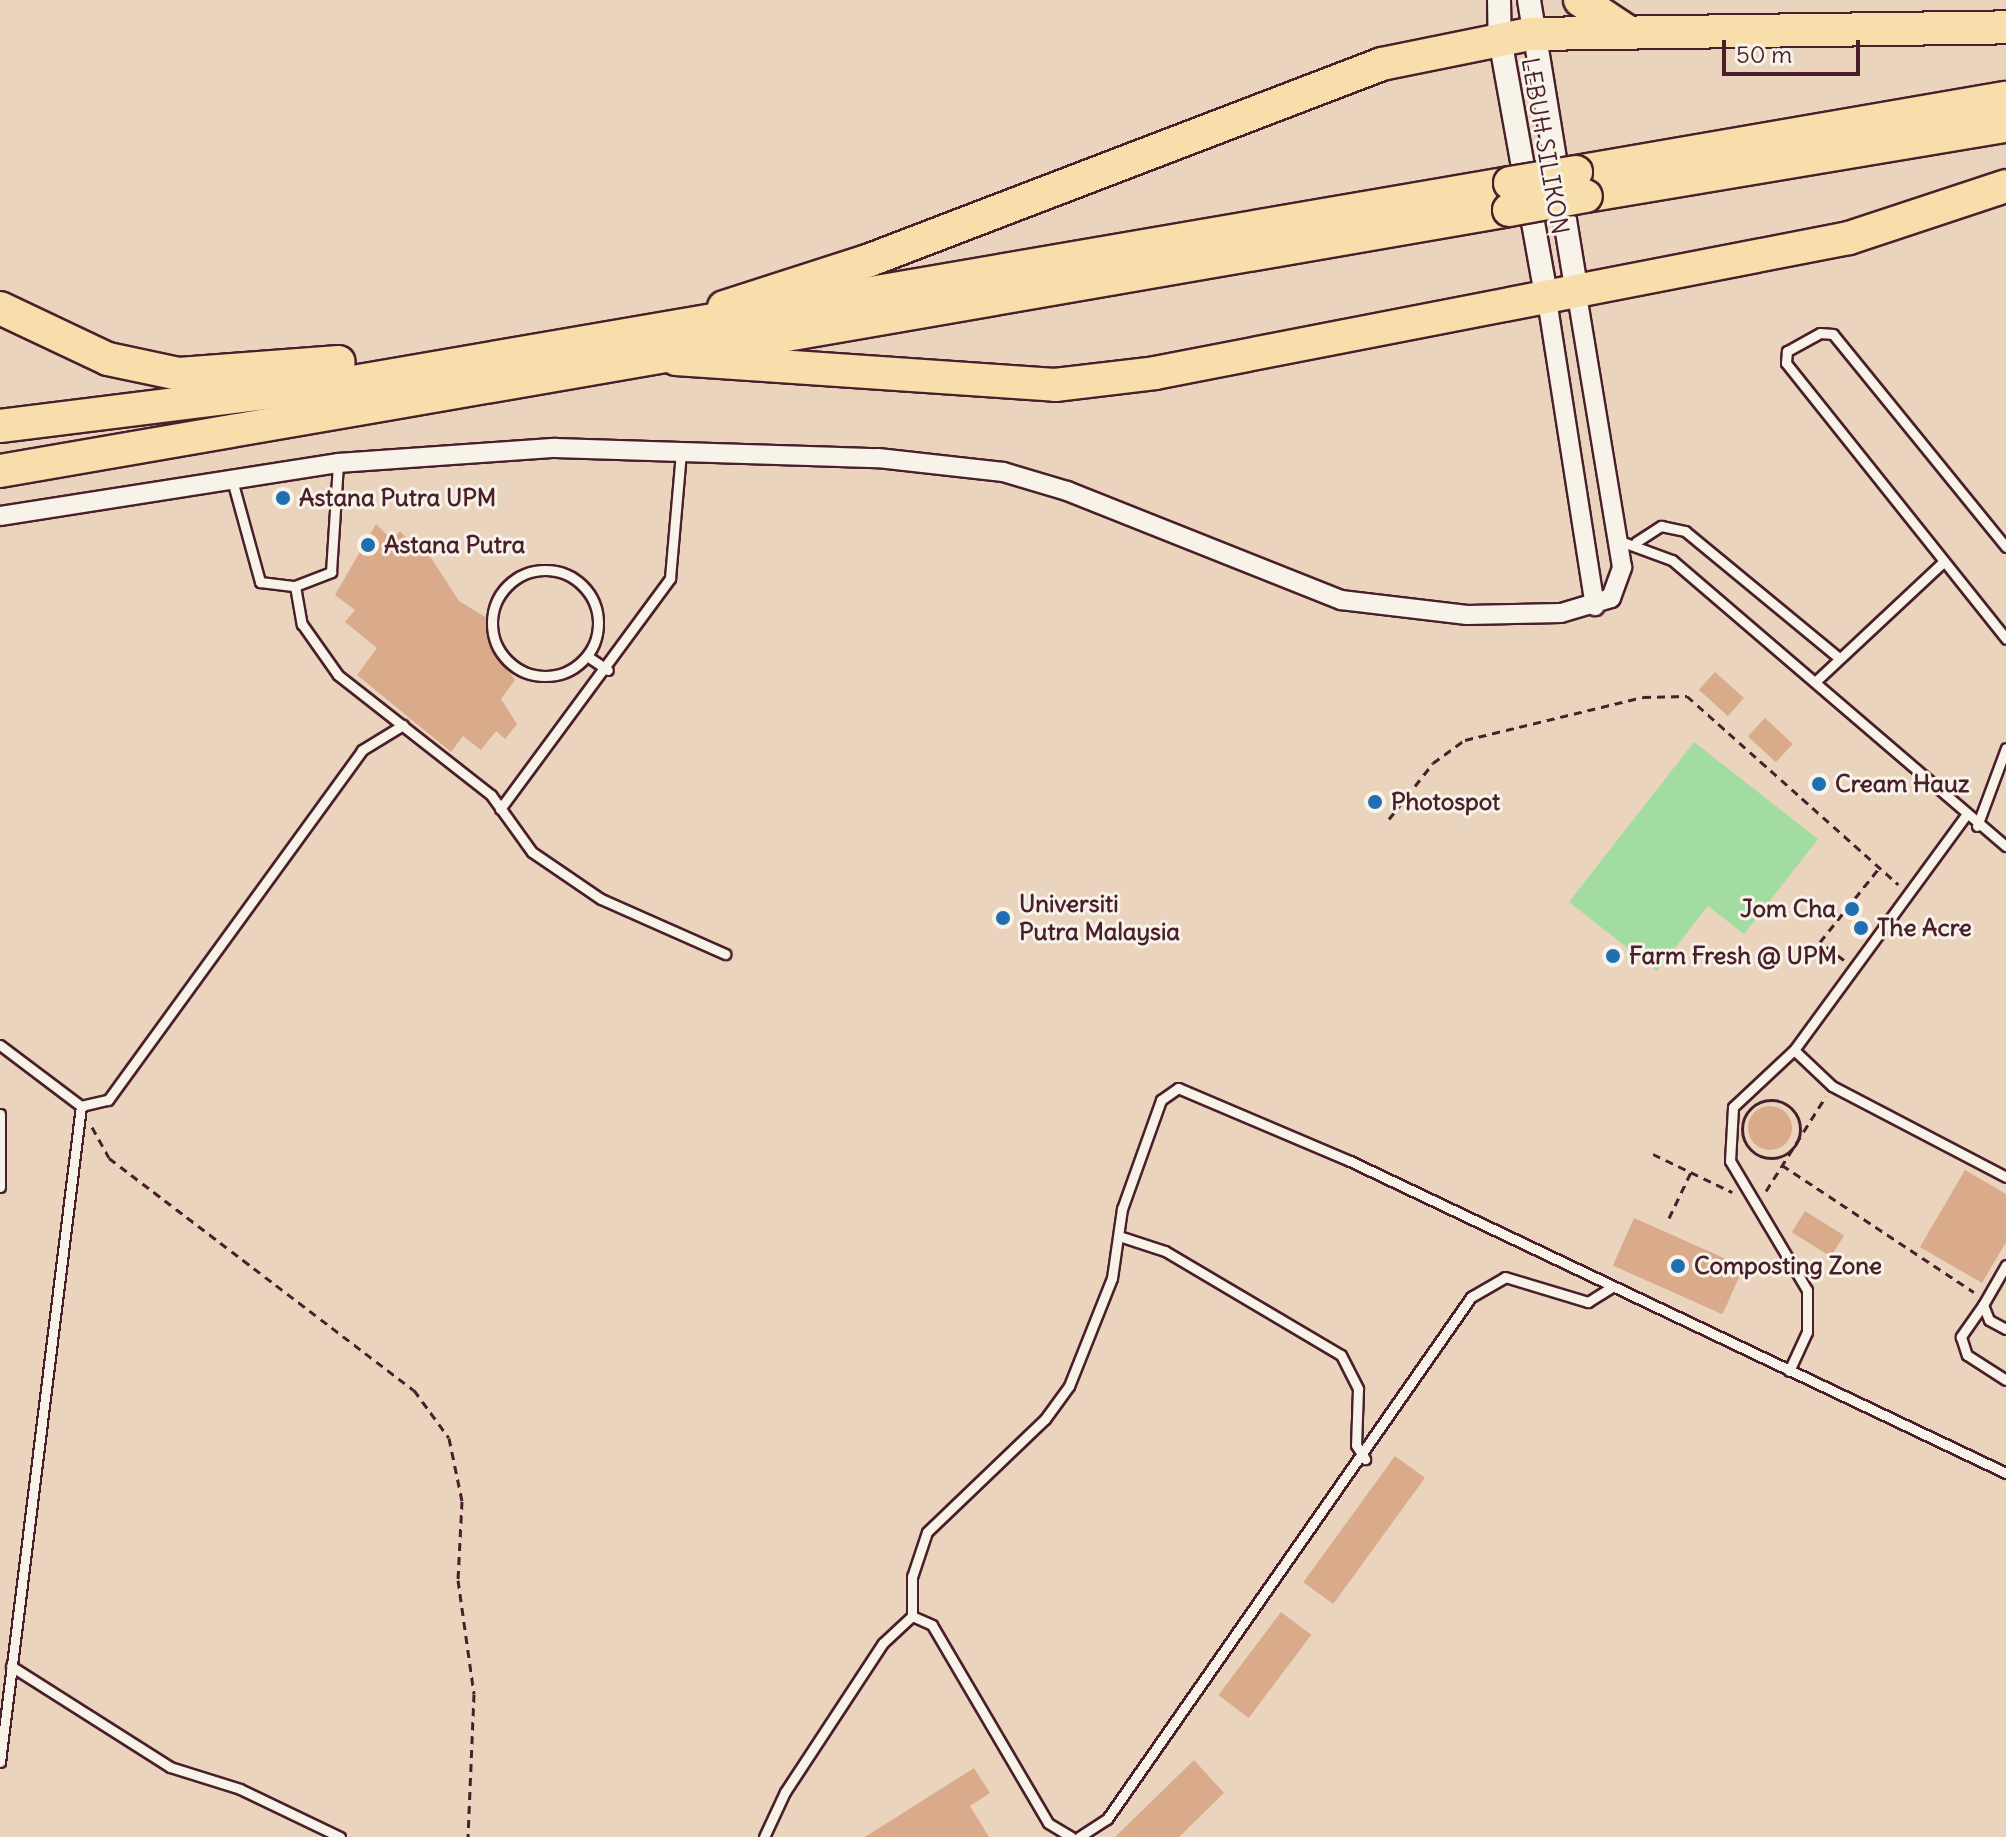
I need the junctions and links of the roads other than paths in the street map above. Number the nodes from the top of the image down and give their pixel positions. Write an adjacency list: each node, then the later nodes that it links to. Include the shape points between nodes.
1 (1499, 0): 6 (street, LEBUH SILIKON)
2 (1529, 0): 6 (street, LEBUH SILIKON)
3 (1580, 0): 5 (highway)
4 (2006, 27): 5 (highway)
5 (1625, 30): 6 (highway)
6 (1515, 37): 12 (street, LEBUH SILIKON); 12 (street, LEBUH SILIKON); 14 (highway, via 1315,84 870,260 736,298)
7 (2006, 98): 9 (highway)
8 (2006, 126): 9 (highway)
9 (1581, 184): 11 (highway, bridge)
10 (2006, 186): 12 (highway, via 1849,238)
11 (1510, 196): 14 (highway); 15 (highway)
12 (1562, 297): 15 (highway, via 1055,385 884,370 729,368); 25 (street); 29 (street)
13 (0, 308): 16 (highway, via 108,359 179,374 348,361)
14 (705, 321): 16 (highway)
15 (657, 355): 18 (highway)
16 (410, 369): 17 (highway)
17 (0, 426)
18 (91, 450): 20 (highway); 22 (highway)
19 (681, 452): 21 (street, via 555,448); 29 (street, via 878,458 1003,472 1341,600 1467,615); 33 (lane, via 670,578)
20 (0, 453)
21 (338, 463): 23 (street); 28 (lane, via 331,572)
22 (0, 471)
23 (232, 480): 24 (street); 28 (lane, via 260,582)
24 (0, 516)
25 (1628, 542): 29 (street, via 1620,584); 32 (lane, via 1661,526 1685,531); 34 (lane, via 1672,560)
26 (2006, 547): 27 (lane, via 1833,334 1787,351 1786,363)
27 (1943, 562): 30 (lane); 32 (lane)
28 (295, 586): 35 (lane, via 314,647)
29 (1595, 606)
30 (2006, 639)
31 (587, 656): 31 (lane, via 556,675 513,664 492,624 504,590 535,570 571,576 595,603 599,621); 33 (lane)
32 (1839, 658): 34 (lane)
33 (608, 670): 37 (lane)
34 (1816, 681): 38 (lane)
35 (403, 725): 37 (lane); 44 (lane, via 362,750 108,1100)
36 (2006, 748): 39 (lane)
37 (500, 809): 41 (lane, via 532,852 644,921)
38 (1965, 816): 39 (lane); 43 (lane)
39 (1977, 826): 40 (lane)
40 (2006, 846)
41 (725, 954)
42 (0, 1045): 44 (lane)
43 (1794, 1050): 46 (lane, via 1832,1086); 53 (lane, via 1733,1107 1727,1131 1730,1161 1807,1290 1807,1332)
44 (81, 1106): 58 (lane)
45 (0, 1114): 47 (lane)
46 (2006, 1177)
47 (0, 1187)
48 (1122, 1237): 50 (lane, via 1122,1209 1161,1100 1178,1088); 55 (lane, via 1165,1251 1341,1355 1358,1389 1356,1445); 57 (lane, via 1081,1363 1059,1404 927,1532 912,1577)
49 (2006, 1265): 51 (lane)
50 (1612, 1287): 53 (lane); 55 (lane, via 1588,1302 1518,1276 1487,1282)
51 (1980, 1307): 52 (lane, via 1989,1320); 54 (lane, via 1961,1337 1967,1355)
52 (2006, 1329)
53 (1789, 1371): 56 (lane)
54 (2006, 1380)
55 (1365, 1459): 63 (lane, via 1107,1819)
56 (2006, 1473)
57 (912, 1616): 61 (lane, via 883,1643 785,1792); 62 (lane, via 932,1625 1048,1823)
58 (11, 1666): 59 (lane); 60 (lane, via 170,1767 240,1789)
59 (0, 1762)
60 (340, 1837)
61 (764, 1837)
62 (1071, 1837)
63 (1079, 1837)

